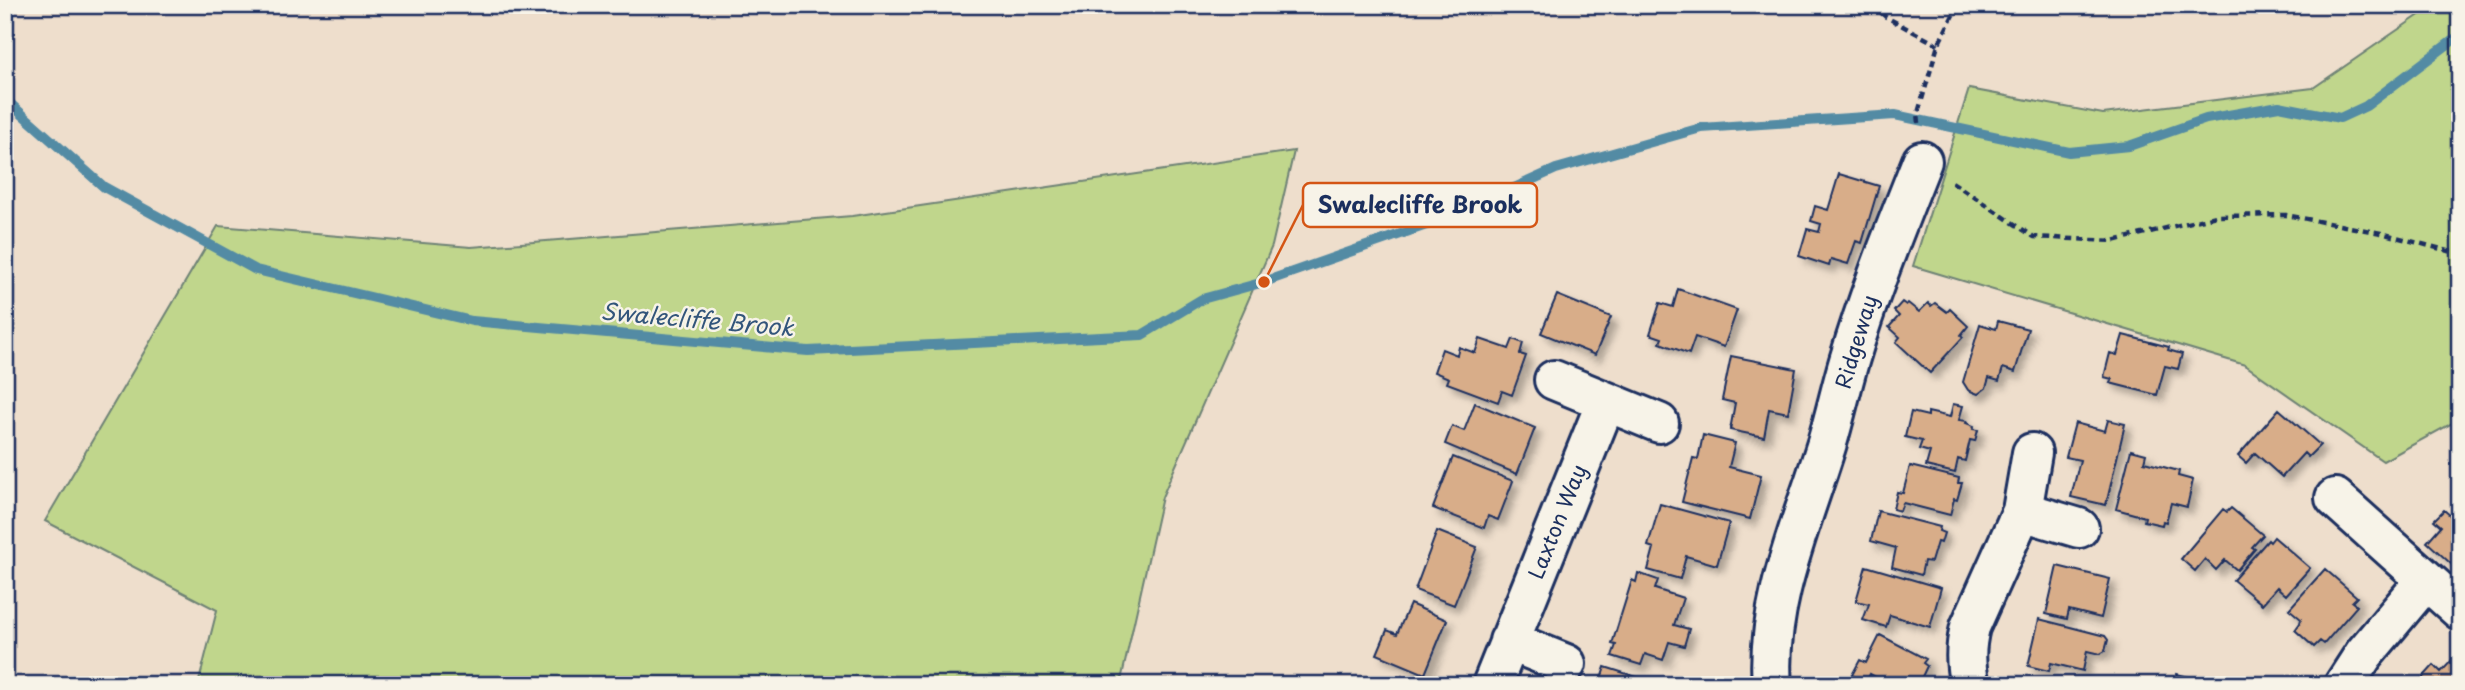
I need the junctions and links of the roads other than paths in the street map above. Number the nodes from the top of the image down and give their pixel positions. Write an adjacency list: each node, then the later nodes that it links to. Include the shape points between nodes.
1 (1922, 161): 14 (street, Ridgeway, via 1865,312 1787,566 1771,643)
2 (1554, 380): 3 (street)
3 (1606, 402): 4 (street); 11 (street, Laxton Way)
4 (1659, 423)
5 (2032, 453): 7 (street)
6 (2335, 498): 9 (street)
7 (2022, 510): 8 (street); 15 (street, via 1970,627 1965,647)
8 (2079, 528)
9 (2426, 580): 10 (street); 16 (street)
10 (2460, 610)
11 (1509, 641): 12 (street); 13 (street, Laxton Way)
12 (1566, 664)
13 (1492, 685)
14 (1772, 685)
15 (1970, 685)
16 (2344, 685)

